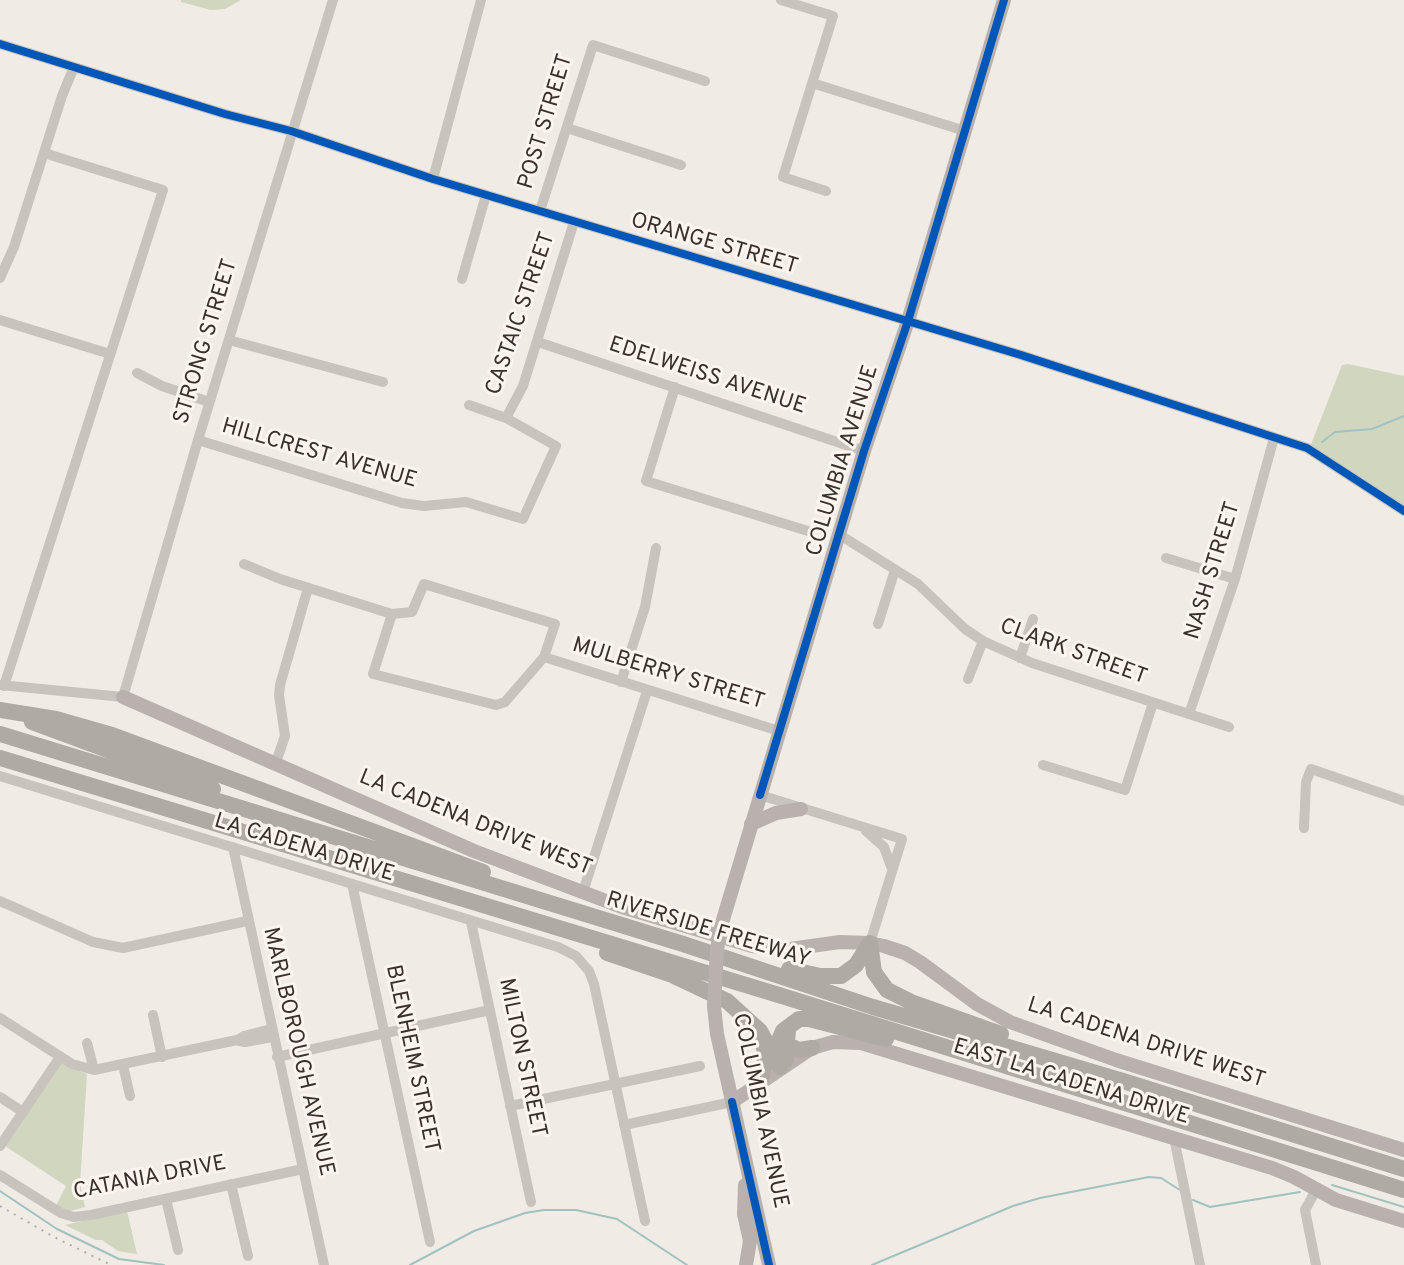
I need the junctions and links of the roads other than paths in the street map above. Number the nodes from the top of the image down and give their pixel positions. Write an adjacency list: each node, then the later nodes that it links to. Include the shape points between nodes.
1 (333, 0): 10 (street, STRONG STREET)
2 (481, 0): 14 (street)
3 (781, 0): 8 (street, via 833,16)
4 (1004, 0): 11 (main road, COLUMBIA AVENUE)
5 (0, 44): 6 (street, ORANGE STREET)
6 (74, 67): 10 (street, ORANGE STREET); 12 (street)
7 (705, 81): 9 (street, POST STREET, via 593,45)
8 (812, 83): 11 (street); 15 (street, via 783,177)
9 (567, 128): 13 (street); 17 (street, POST STREET)
10 (291, 131): 14 (street, ORANGE STREET); 23 (street, STRONG STREET)
11 (965, 131): 22 (main road, COLUMBIA AVENUE)
12 (44, 153): 19 (street); 25 (street, via 163,190)
13 (681, 165)
14 (433, 179): 16 (street, ORANGE STREET)
15 (826, 191)
16 (486, 195): 17 (street, ORANGE STREET); 20 (street)
17 (540, 211): 18 (street, ORANGE STREET)
18 (574, 222): 22 (street, ORANGE STREET); 24 (street, CASTAIC STREET)
19 (0, 278)
20 (462, 279)
21 (0, 320): 25 (street)
22 (908, 321): 32 (street, ORANGE STREET); 34 (main road, COLUMBIA AVENUE)
23 (229, 340): 27 (street); 29 (street, STRONG STREET)
24 (538, 342): 28 (street, EDELWEISS AVENUE); 31 (street, CASTAIC STREET)
25 (110, 354): 52 (street)
26 (137, 373): 29 (street)
27 (383, 382)
28 (675, 387): 34 (street, EDELWEISS AVENUE); 36 (street, via 646,481)
29 (209, 402): 33 (street, STRONG STREET)
30 (469, 405): 31 (street)
31 (506, 418): 33 (street, HILLCREST AVENUE, via 556,446 523,519 466,502 402,503)
32 (1274, 438): 35 (street, ORANGE STREET, via 1307,448); 42 (street, NASH STREET)
33 (198, 440): 54 (street, STRONG STREET)
34 (864, 451): 37 (main road, COLUMBIA AVENUE)
35 (1404, 511)
36 (808, 531)
37 (840, 535): 41 (street, CLARK STREET); 59 (main road, COLUMBIA AVENUE)
38 (656, 548): 51 (street, via 645,607)
39 (1166, 558): 42 (street)
40 (244, 564): 43 (street)
41 (895, 570): 46 (street); 47 (street, CLARK STREET)
42 (1235, 579): 57 (street, NASH STREET)
43 (308, 588): 44 (street); 62 (street, via 280,685 285,736)
44 (392, 614): 48 (street, MULBERRY STREET, via 412,612 424,584 555,624); 48 (street, via 373,674 496,705 505,702)
45 (1033, 619): 49 (street)
46 (878, 624)
47 (983, 641): 49 (street, CLARK STREET); 50 (street)
48 (544, 657): 51 (street, MULBERRY STREET)
49 (1020, 658): 55 (street, CLARK STREET)
50 (968, 679)
51 (621, 682): 53 (street, MULBERRY STREET)
52 (2, 685): 54 (street)
53 (647, 691): 59 (street, MULBERRY STREET); 75 (street)
54 (123, 697): 62 (main road, LA CADENA DRIVE WEST)
55 (1153, 703): 57 (street, CLARK STREET); 63 (street, via 1125,790)
56 (0, 711): 71 (highway); 80 (highway, via 112,735)
57 (1189, 714): 58 (street, CLARK STREET)
58 (1229, 727)
59 (779, 731): 65 (main road, COLUMBIA AVENUE)
60 (0, 734): 71 (highway, RIVERSIDE FREEWAY)
61 (0, 760): 77 (highway, RIVERSIDE FREEWAY)
62 (275, 765): 75 (main road, LA CADENA DRIVE WEST)
63 (1043, 765)
64 (0, 776): 72 (street, LA CADENA DRIVE)
65 (760, 795): 67 (street); 68 (main road, COLUMBIA AVENUE)
66 (1404, 801): 70 (street, via 1311,769)
67 (801, 809): 68 (main road); 69 (street)
68 (751, 824): 105 (main road, COLUMBIA AVENUE, bridge, via 717,949 714,1006)
69 (861, 827): 73 (street, via 884,847); 73 (street, via 902,839)
70 (1304, 828)
71 (364, 845): 80 (highway, RIVERSIDE FREEWAY)
72 (233, 847): 74 (street, LA CADENA DRIVE); 78 (street, MARLBOROUGH AVENUE)
73 (893, 871): 81 (street)
74 (352, 884): 79 (street, LA CADENA DRIVE); 89 (street, BLENHEIM STREET)
75 (583, 892): 81 (main road, LA CADENA DRIVE WEST, via 752,946)
76 (0, 901): 78 (street, via 93,942 123,948)
77 (529, 918): 87 (highway, via 567,939 672,975 727,1001); 92 (highway, RIVERSIDE FREEWAY)
78 (247, 921): 88 (street, MARLBOROUGH AVENUE)
79 (471, 922): 83 (street, MILTON STREET); 102 (street, LA CADENA DRIVE, via 569,952 589,971)
80 (628, 929): 82 (highway, RIVERSIDE FREEWAY)
81 (870, 943): 82 (highway, via 849,972 830,977); 101 (highway, via 874,972 887,990 1111,1070); 111 (main road, LA CADENA DRIVE WEST, via 905,953 1010,1022)
82 (683, 944): 101 (highway, RIVERSIDE FREEWAY)
83 (490, 1010): 89 (street); 106 (street, MILTON STREET)
84 (153, 1015): 94 (street)
85 (0, 1018): 93 (street)
86 (793, 1022): 91 (highway, via 787,1036 790,1046); 92 (highway, via 809,1019 911,1045); 97 (highway, via 780,1038)
87 (760, 1031): 97 (highway); 100 (highway, via 766,1055)
88 (272, 1033): 94 (street); 95 (street, MARLBOROUGH AVENUE)
89 (384, 1034): 95 (street); 123 (street, BLENHEIM STREET)
90 (87, 1043): 99 (street)
91 (812, 1048): 97 (main road, EAST LA CADENA DRIVE); 109 (main road, EAST LA CADENA DRIVE, via 833,1042 864,1044)
92 (951, 1048): 118 (highway, RIVERSIDE FREEWAY)
93 (60, 1057): 99 (street); 107 (street)
94 (162, 1057): 96 (street)
95 (277, 1057): 112 (street, MARLBOROUGH AVENUE)
96 (123, 1065): 99 (street); 103 (street)
97 (783, 1065): 100 (main road, EAST LA CADENA DRIVE)
98 (700, 1066): 102 (street)
99 (94, 1070)
100 (761, 1080): 105 (main road, EAST LA CADENA DRIVE)
101 (1123, 1081): 114 (highway, RIVERSIDE FREEWAY)
102 (615, 1083): 106 (street); 108 (street)
103 (130, 1096)
104 (0, 1097): 107 (street)
105 (732, 1102): 108 (street); 113 (main road, COLUMBIA AVENUE)
106 (510, 1106): 120 (street, MILTON STREET)
107 (23, 1112): 110 (street)
108 (624, 1125): 121 (street)
109 (1174, 1138): 117 (main road, EAST LA CADENA DRIVE, via 1272,1168); 129 (street)
110 (0, 1146)
111 (1404, 1150)
112 (302, 1165): 116 (street, CATANIA DRIVE); 126 (street, MARLBOROUGH AVENUE)
113 (747, 1169): 127 (main road); 128 (main road, COLUMBIA AVENUE)
114 (1404, 1169)
115 (0, 1175): 119 (street, CATANIA DRIVE, via 74,1217)
116 (231, 1184): 119 (street, CATANIA DRIVE); 125 (street)
117 (1316, 1190): 122 (main road, EAST LA CADENA DRIVE); 130 (street, via 1305,1210)
118 (1404, 1190)
119 (166, 1199): 124 (street)
120 (531, 1202)
121 (645, 1221)
122 (1404, 1221)
123 (430, 1242)
124 (178, 1250)
125 (248, 1256)
126 (324, 1265)
127 (746, 1265)
128 (769, 1265)
129 (1200, 1265)
130 (1316, 1265)

